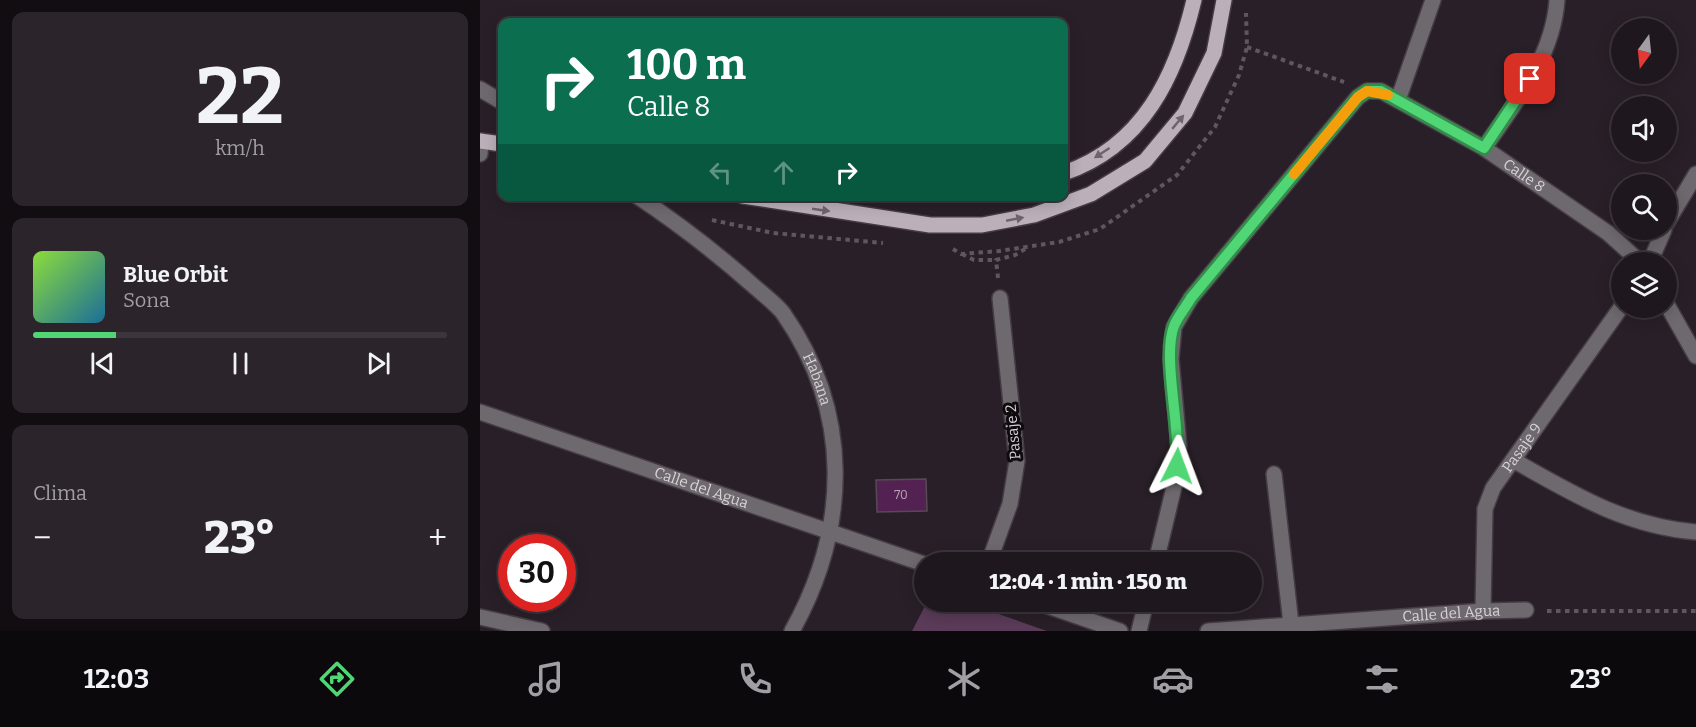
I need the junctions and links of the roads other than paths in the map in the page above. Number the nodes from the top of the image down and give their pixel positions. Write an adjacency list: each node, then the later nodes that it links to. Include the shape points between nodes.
1 (1194, 0): 11 (main road, one-way to 11, via 1184,41 1160,94 1126,137)
2 (1224, 0): 14 (main road, one-way to 2, via 930,225 982,225 1034,215 1091,194 1145,161 1185,113 1214,53)
3 (1433, 0): 7 (street)
4 (1557, 0): 10 (street, via 1555,23 1540,62)
5 (480, 90): 6 (street)
6 (498, 100)
7 (1398, 100): 10 (street, Calle 8); 27 (street, Calle 8, via 1381,91 1367,91 1358,97 1191,298 1173,327 1171,359 1179,446)
8 (498, 144): 9 (main road)
9 (480, 145)
10 (1484, 148): 16 (street, Calle 8, via 1608,233)
11 (1068, 172)
12 (1696, 174): 15 (street)
13 (644, 201): 25 (street, Habana, via 736,270 782,311 814,366 831,424 837,487)
14 (775, 201)
15 (1677, 206)
16 (1629, 252)
17 (1000, 298): 26 (street, Pasaje 2, via 1017,461 1010,504)
18 (1614, 318): 22 (street, Pasaje 9)
19 (1674, 318): 20 (street)
20 (1696, 356)
21 (480, 412): 25 (street, Calle del Agua)
22 (1513, 460): 24 (street, via 1597,507 1637,522); 30 (street, Pasaje 9, via 1493,488 1485,509)
23 (1274, 474): 34 (street)
24 (1696, 532)
25 (829, 533): 28 (street, Calle del Agua); 36 (street, Habana, via 808,603)
26 (993, 552)
27 (1158, 552)
28 (914, 561)
29 (1526, 610): 30 (street, Calle del Agua)
30 (1483, 611): 34 (street, Calle del Agua)
31 (1065, 612): 37 (street)
32 (1144, 612): 38 (street)
33 (480, 617): 35 (street)
34 (1291, 624): 39 (street, Calle del Agua)
35 (542, 631)
36 (792, 631)
37 (1120, 631)
38 (1139, 631)
39 (1208, 631)

